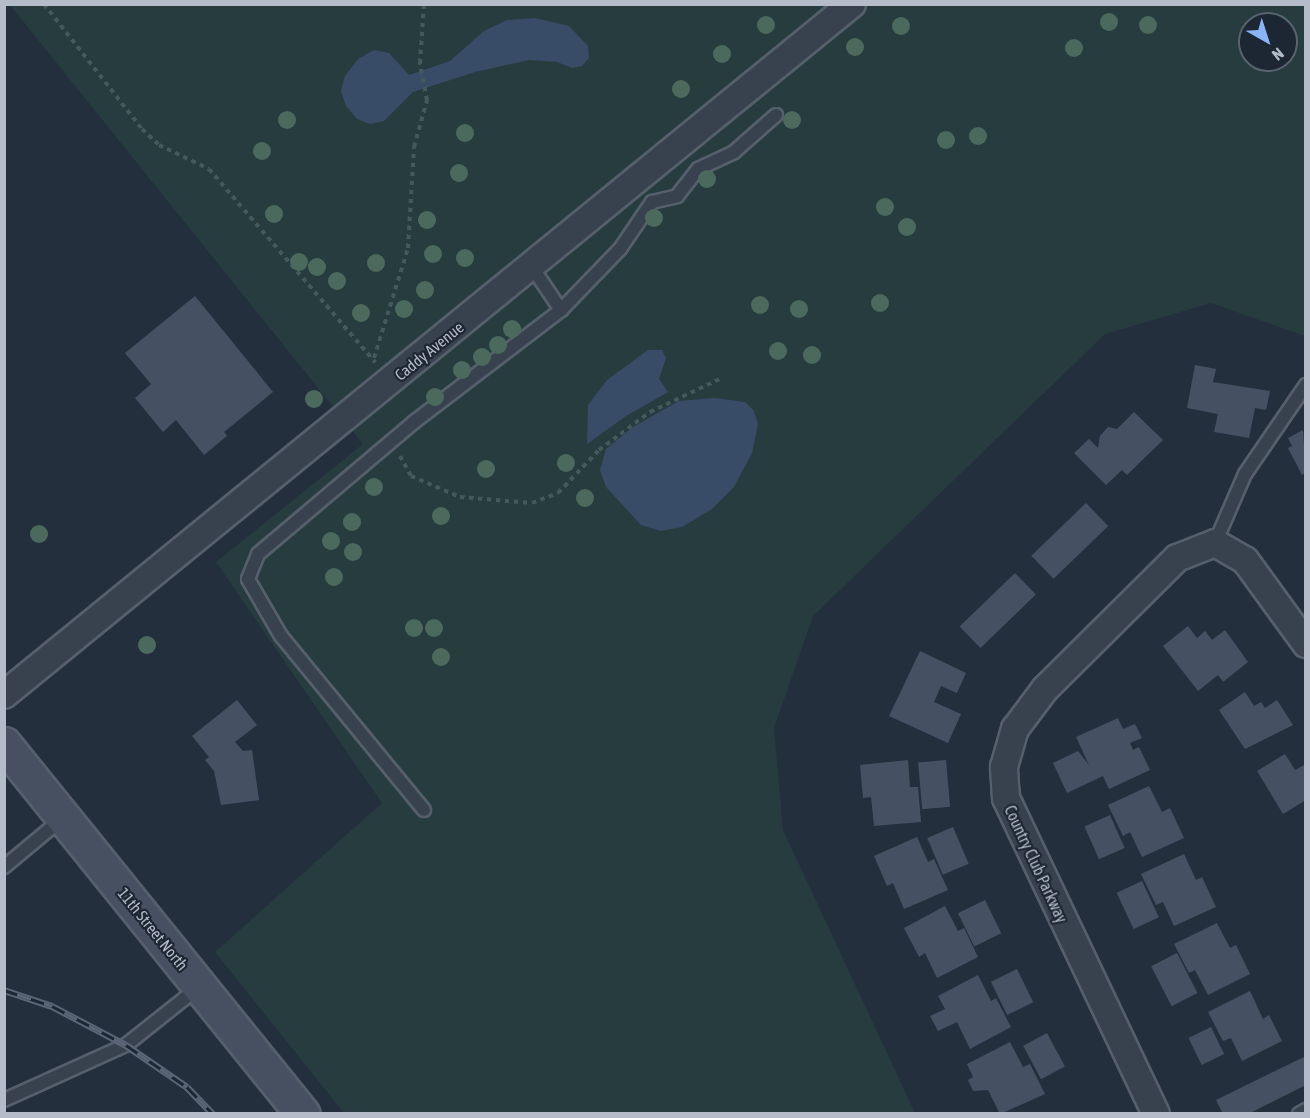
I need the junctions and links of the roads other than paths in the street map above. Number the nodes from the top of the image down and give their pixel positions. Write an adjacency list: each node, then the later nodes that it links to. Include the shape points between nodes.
1 (852, 4): 3 (street, Caddy Avenue)
2 (776, 115): 4 (lane, via 734,152 698,169 677,196 652,202 620,249)
3 (532, 267): 4 (lane); 8 (street, Caddy Avenue)
4 (561, 310): 10 (lane, via 414,422 273,539 258,554 248,579 281,636 321,690)
5 (1305, 386): 6 (lane, via 1245,474)
6 (1215, 543): 7 (street, via 1245,560); 17 (street, Country Club Parkway, via 1177,558 1046,689 1015,729 1004,767 1006,798 1020,835)
7 (1305, 644)
8 (4, 695)
9 (4, 744): 11 (street, 11th Street North)
10 (424, 810)
11 (64, 817): 12 (lane); 13 (street, 11th Street North)
12 (4, 867)
13 (200, 986): 14 (lane, via 126,1044); 16 (street, 11th Street North)
14 (4, 1100)
15 (1305, 1110): 18 (lane)
16 (303, 1113)
17 (1156, 1113)
18 (1299, 1113)

